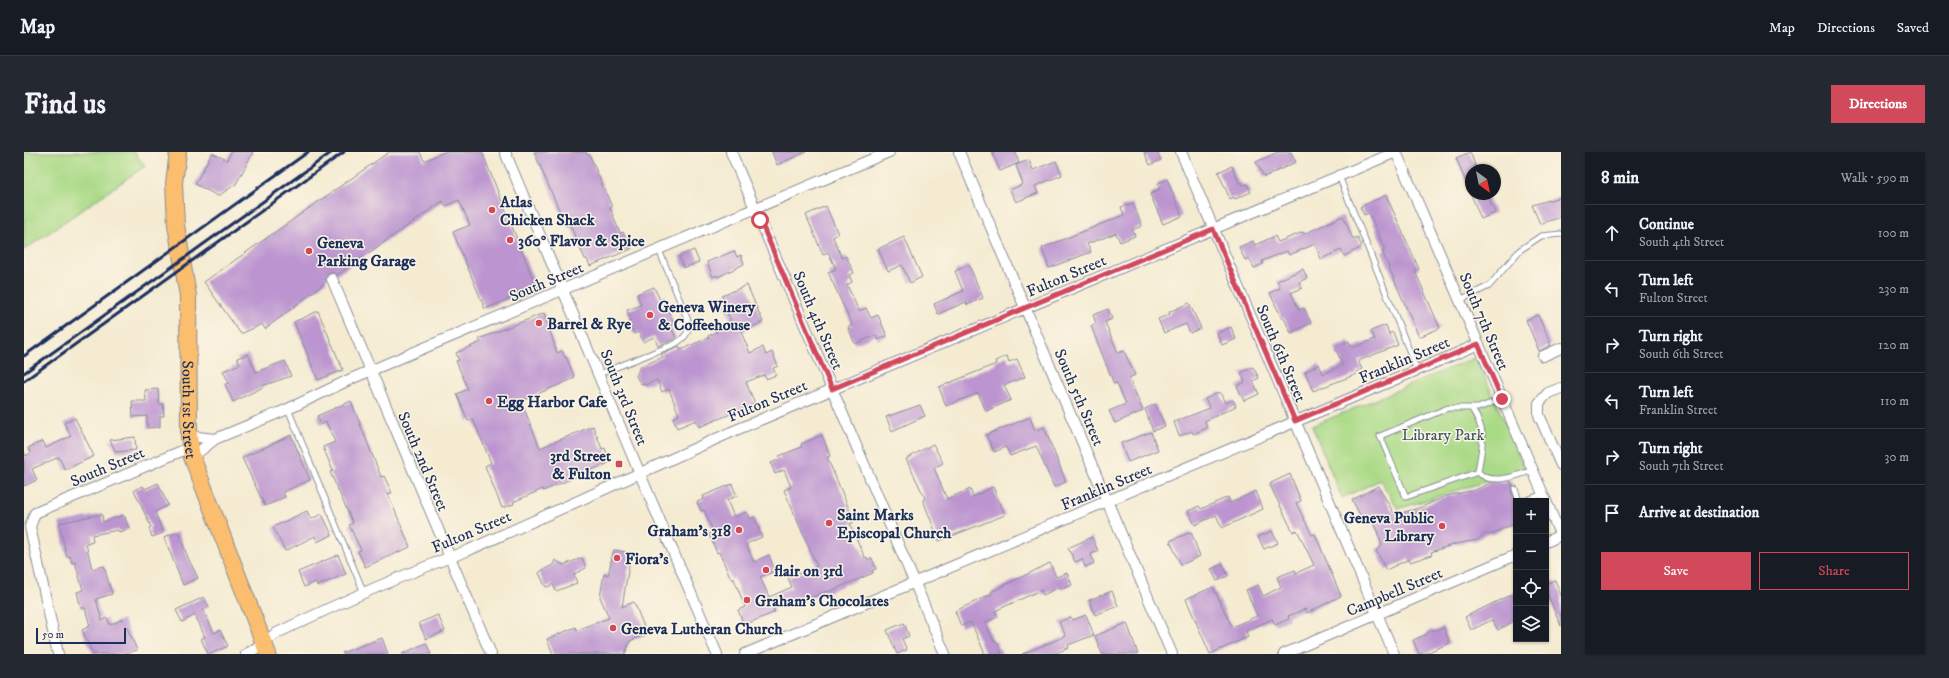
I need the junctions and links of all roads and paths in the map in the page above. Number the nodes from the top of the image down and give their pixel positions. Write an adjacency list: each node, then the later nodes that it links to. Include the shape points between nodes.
1 (178, 152): 30 (main road, South 1st Street, via 174,184 176,225 188,296)
2 (505, 152): 14 (street, South 3rd Street)
3 (731, 152): 9 (street, South 4th Street)
4 (889, 152): 9 (street, South Street)
5 (959, 152): 16 (street, South 5th Street)
6 (1181, 152): 10 (street, South 6th Street)
7 (1396, 152): 8 (street, Fulton Street); 15 (street, South 7th Street)
8 (1339, 176): 10 (street, Fulton Street); 20 (lane)
9 (755, 209): 12 (street, South Street); 24 (street, South 4th Street)
10 (1213, 229): 16 (street, Fulton Street); 28 (street, South 6th Street)
11 (1561, 234): 15 (lane, via 1541,236 1520,250 1489,286)
12 (659, 250): 14 (street, South Street); 22 (lane, via 689,323 689,332 675,344)
13 (332, 279): 21 (street, South 2nd Street)
14 (564, 289): 21 (street, South Street); 22 (street, South 3rd Street)
15 (1460, 300): 17 (street, South 7th Street)
16 (1026, 308): 24 (street, Fulton Street); 38 (street, South 5th Street)
17 (1478, 344): 20 (street, Franklin Street); 25 (street, South 7th Street)
18 (1561, 348): 19 (street)
19 (1543, 356)
20 (1417, 370): 28 (street, Franklin Street)
21 (370, 371): 26 (street, South Street); 43 (street, South 2nd Street)
22 (599, 374): 34 (street, South 3rd Street)
23 (1561, 388): 31 (street, via 1548,393 1539,403 1540,415)
24 (832, 389): 34 (street, Fulton Street); 44 (street, South 4th Street)
25 (1502, 399): 27 (lane); 32 (street, South 7th Street)
26 (288, 409): 29 (street, South Street); 45 (lane)
27 (1472, 409): 33 (lane, via 1482,426 1483,434); 33 (lane, via 1448,408 1380,436 1406,497)
28 (1295, 421): 38 (street, Franklin Street); 46 (street, South 6th Street)
29 (215, 439): 30 (street, South Street); 30 (street, South Street)
30 (191, 447): 47 (main road, South 1st Street); 49 (street, South Street, via 35,513 30,527)
31 (1561, 465)
32 (1533, 470): 33 (lane, via 1496,479 1485,478); 37 (street, South 7th Street)
33 (1478, 472)
34 (640, 473): 43 (street, Fulton Street); 52 (street, South 3rd Street)
35 (1515, 489): 36 (lane)
36 (1518, 498)
37 (1545, 498)
38 (1108, 501): 44 (street, Franklin Street); 55 (street, South 5th Street)
39 (1549, 508): 40 (street, South 7th Street)
40 (1561, 536): 41 (street)
41 (1549, 541)
42 (1513, 555): 46 (street, Campbell Street)
43 (449, 558): 45 (street, Fulton Street); 51 (street, South 2nd Street)
44 (915, 583): 53 (street, Franklin Street); 54 (street, South 4th Street)
45 (364, 593): 47 (street, Fulton Street, via 277,633)
46 (1377, 614): 48 (street, Campbell Street); 57 (street, South 6th Street)
47 (266, 648): 50 (street, Fulton Street)
48 (1299, 651): 56 (street, Campbell Street)
49 (58, 654)
50 (246, 654)
51 (491, 654)
52 (717, 654)
53 (745, 654)
54 (945, 654)
55 (1172, 654)
56 (1284, 654)
57 (1394, 654)

